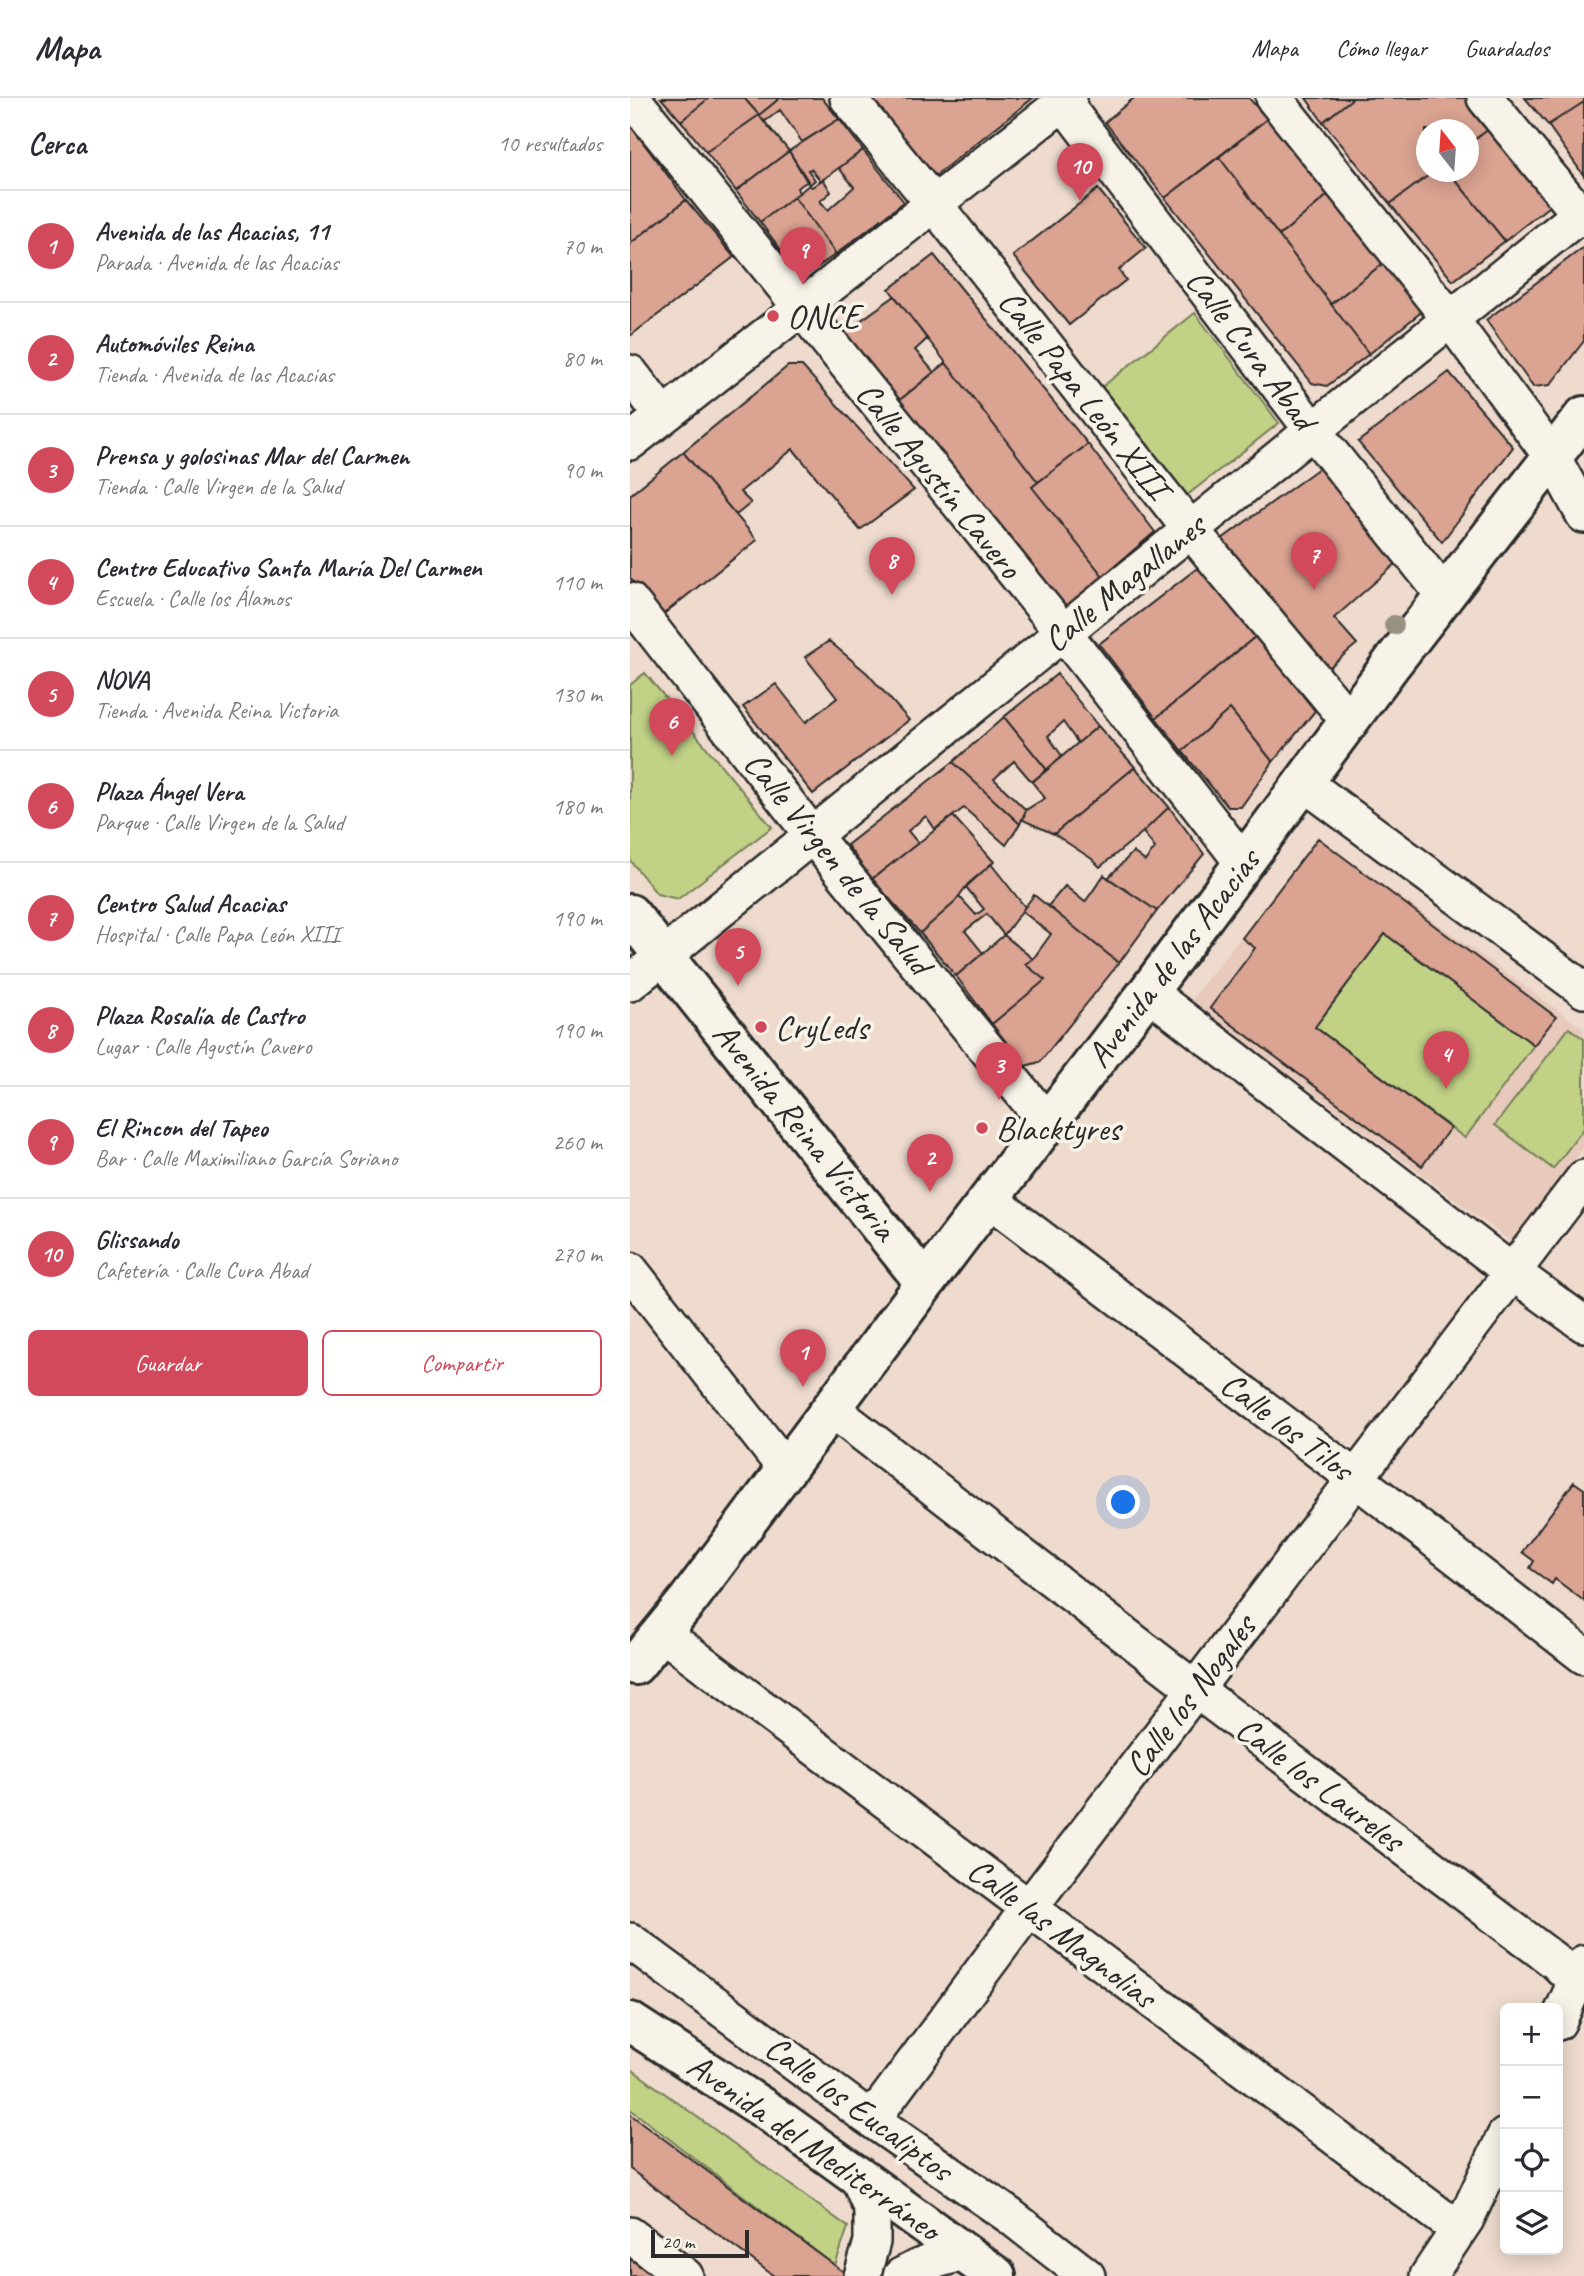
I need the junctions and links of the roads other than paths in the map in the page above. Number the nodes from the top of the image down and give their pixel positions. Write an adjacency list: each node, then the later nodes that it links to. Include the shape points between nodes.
1 (632, 98): 8 (street, Calle Agustín Cavero)
2 (848, 98): 6 (street, Calle Papa León XIII)
3 (1274, 98): 9 (street)
4 (1485, 98): 7 (street)
5 (1064, 100): 6 (street); 13 (street, Calle Cura Abad)
6 (934, 204): 8 (street); 17 (street, Calle Papa León XIII)
7 (1583, 215): 9 (street, Calle Magallanes)
8 (801, 309): 11 (street); 20 (street, Calle Agustín Cavero)
9 (1451, 320): 13 (street, Calle Magallanes); 15 (street)
10 (630, 373): 11 (street)
11 (663, 416): 14 (street)
12 (1584, 416): 15 (street, Avenida de las Acacias)
13 (1313, 431): 17 (street, Calle Magallanes); 18 (street, Calle Cura Abad)
14 (630, 442)
15 (1553, 458): 16 (street); 18 (street, Avenida de las Acacias)
16 (1584, 515)
17 (1190, 529): 20 (street, Calle Magallanes); 21 (street, Calle Papa León XIII)
18 (1446, 597): 21 (street, Avenida de las Acacias)
19 (630, 601): 23 (street, Calle Virgen de la Salud)
20 (1063, 632): 23 (street, Calle Magallanes); 24 (street, Calle Agustín Cavero)
21 (1349, 721): 22 (street, Avenida de las Acacias)
22 (1304, 783): 24 (street, Avenida de las Acacias); 28 (street)
23 (813, 836): 26 (street, Calle Magallanes); 30 (street, Calle Virgen de la Salud)
24 (1244, 863): 29 (street, Avenida de las Acacias)
25 (630, 914): 26 (street, Avenida Reina Victoria)
26 (664, 955): 27 (street, Calle Magallanes); 35 (street, Avenida Reina Victoria)
27 (630, 983)
28 (1584, 990)
29 (1148, 992): 30 (street, Avenida de las Acacias); 34 (street)
30 (1048, 1124): 32 (street, Avenida de las Acacias)
31 (1584, 1178): 34 (street, Calle los Nogales)
32 (989, 1199): 35 (street, Avenida de las Acacias); 39 (street, Calle los Tilos)
33 (630, 1270): 38 (street)
34 (1513, 1272): 36 (street); 39 (street, Calle los Nogales)
35 (925, 1283): 37 (street, Avenida de las Acacias)
36 (1584, 1324)
37 (830, 1408): 38 (street, Avenida de las Acacias); 43 (street, Calle los Laureles)
38 (785, 1468): 40 (street, Avenida de las Acacias)
39 (1355, 1478): 41 (street, Calle los Tilos); 43 (street, Calle los Nogales)
40 (663, 1633): 42 (street, Avenida de las Acacias); 44 (street, Calle las Magnolias)
41 (1584, 1656)
42 (631, 1671)
43 (1195, 1689): 44 (street, Calle los Nogales); 46 (street, Calle los Laureles, via 1556,1962)
44 (1028, 1908): 49 (street, Calle los Nogales, via 882,2106); 52 (street, Calle las Magnolias, via 1443,2218)
45 (630, 1941): 49 (street, Calle los Eucaliptos)
46 (1580, 1973): 47 (street)
47 (1563, 2011)
48 (630, 2022): 51 (street, Avenida del Mediterráneo, via 769,2112)
49 (865, 2115): 59 (street, Calle los Eucaliptos)
50 (1500, 2147): 52 (street)
51 (859, 2179): 54 (street, Avenida del Mediterráneo); 56 (street, via 872,2209 872,2242)
52 (1466, 2219): 60 (street)
53 (630, 2235): 55 (street)
54 (965, 2253): 57 (street, via 943,2257); 58 (street, Avenida del Mediterráneo)
55 (685, 2276)
56 (862, 2276)
57 (901, 2276)
58 (996, 2276)
59 (1087, 2276)
60 (1428, 2276)

